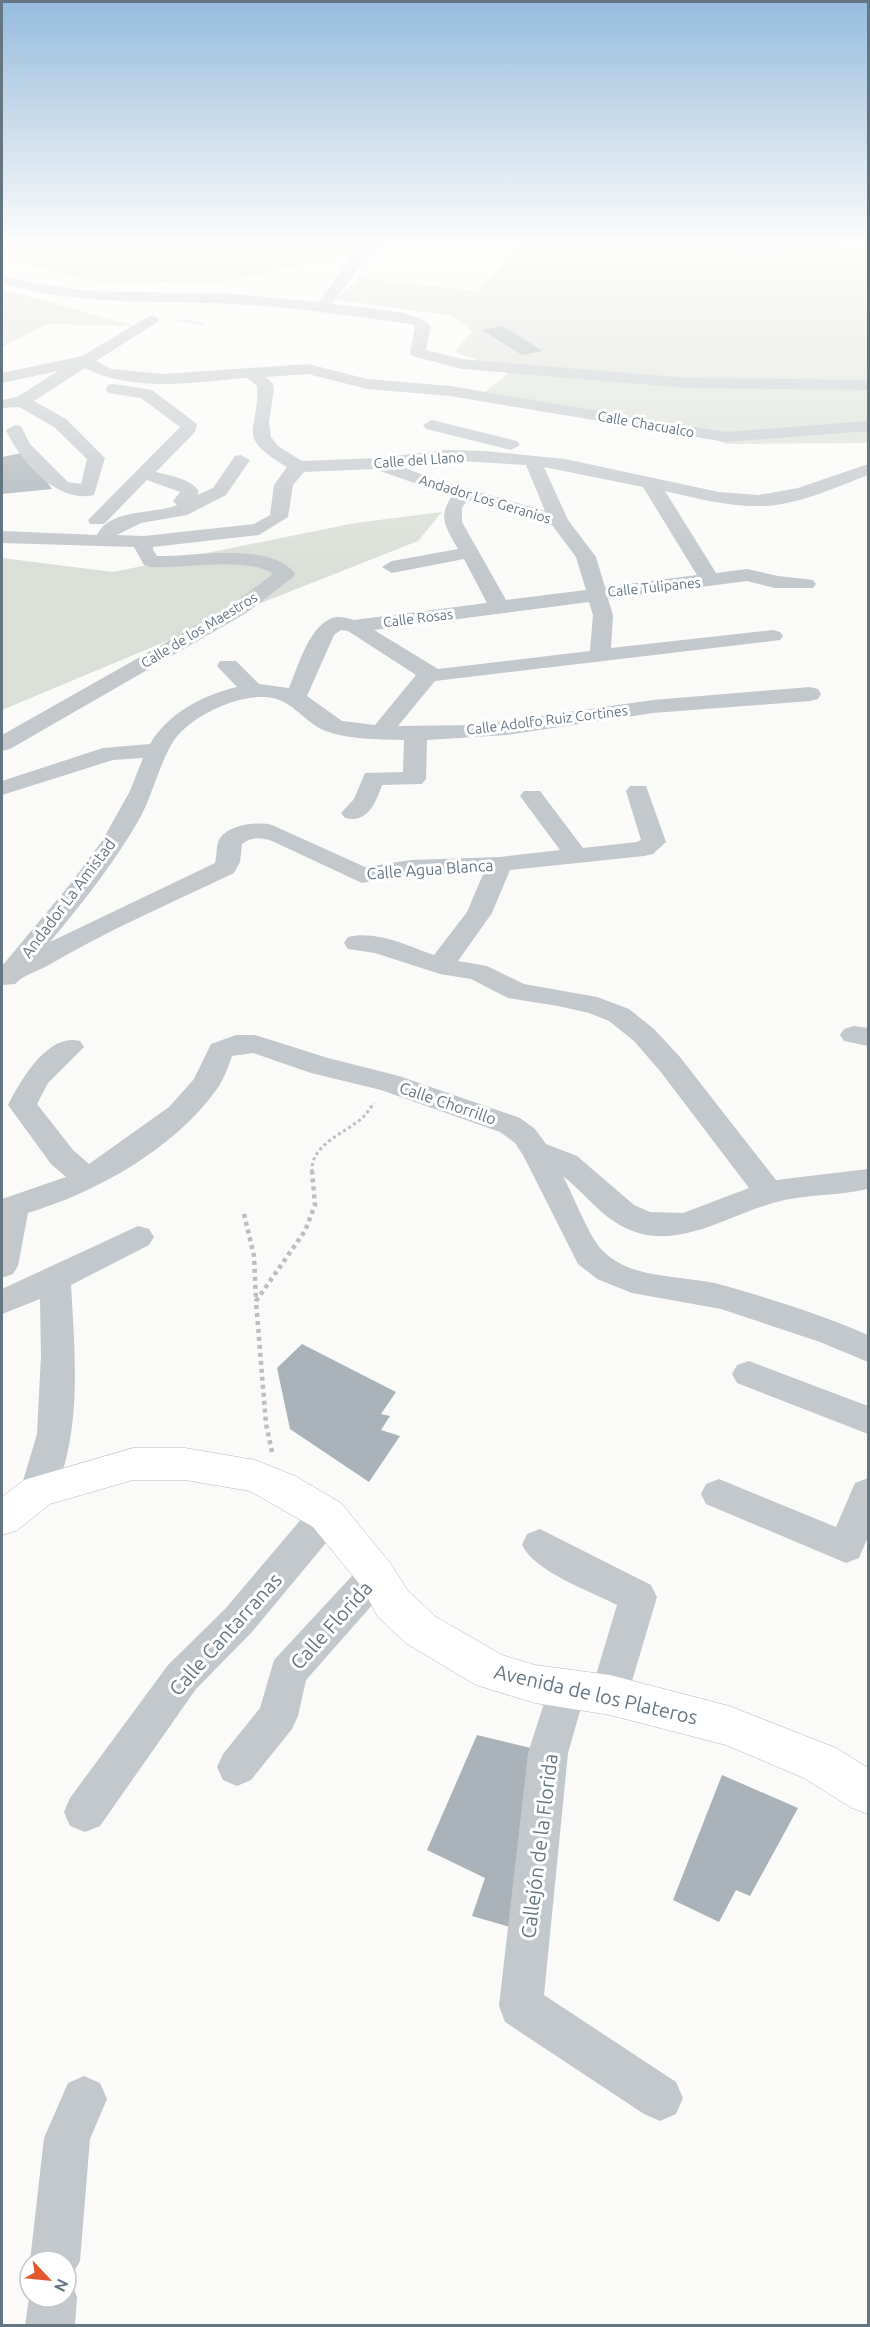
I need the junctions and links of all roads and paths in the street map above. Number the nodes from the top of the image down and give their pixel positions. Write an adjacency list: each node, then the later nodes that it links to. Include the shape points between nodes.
1 (100, 351): 3 (street)
2 (418, 351): 9 (street, via 462,364 687,383)
3 (83, 361): 5 (street); 7 (street); 8 (street, Calle Chacualco, via 107,373)
4 (308, 369): 6 (street, Calle Chacualco); 10 (street); 16 (street, Calle Chacualco, via 367,384 450,391)
5 (65, 373): 7 (street); 11 (street); 12 (street, via 90,384)
6 (252, 374): 8 (street, Calle Chacualco); 10 (street)
7 (8, 376)
8 (163, 379): 12 (street)
9 (868, 385)
10 (279, 394): 23 (street, via 260,425 263,439 270,449)
11 (22, 401): 13 (street); 17 (street); 29 (street, via 60,423 96,458)
12 (181, 403): 25 (street, via 189,428)
13 (2, 405)
14 (432, 425): 22 (street, via 524,448)
15 (868, 426): 16 (street, Calle Chacualco, via 726,437)
16 (681, 431): 19 (street, via 691,439)
17 (8, 432): 29 (street, via 62,486)
18 (391, 441): 21 (street)
19 (742, 453)
20 (241, 460): 31 (street, via 220,491)
21 (387, 461): 22 (street, Calle del Llano, via 444,455); 23 (street, Calle del Llano); 30 (street, Andador Los Geranios)
22 (530, 461): 27 (street, Calle del Llano); 32 (street)
23 (298, 467): 35 (street, via 281,485 279,517 259,529)
24 (868, 469): 26 (street, Calle del Llano)
25 (144, 474): 31 (street, via 180,484 190,491 182,501); 33 (street)
26 (844, 477): 27 (street, Calle del Llano, via 802,493 759,501 719,498); 28 (street)
27 (650, 481): 38 (street)
28 (868, 488)
29 (88, 491): 33 (street)
30 (462, 494): 32 (street, Andador Los Geranios); 36 (street, via 451,515)
31 (189, 503): 33 (street, via 177,513 139,517)
32 (559, 521): 40 (street, via 586,557)
33 (109, 532): 34 (street, via 78,541); 35 (street)
34 (2, 537)
35 (144, 542): 55 (street, Calle de los Maestros, via 143,550 151,561 189,563 249,558 285,574 239,609)
36 (470, 552): 37 (street); 42 (street)
37 (392, 567)
38 (710, 580): 39 (street, Calle Tulipanes, via 747,575); 40 (street, Calle Tulipanes)
39 (806, 584)
40 (597, 593): 42 (street, Calle Tulipanes); 45 (street, via 603,615)
41 (328, 603): 43 (street)
42 (501, 609): 43 (street, Calle Rosas)
43 (345, 624): 47 (street); 51 (street, via 325,632)
44 (773, 636): 45 (street)
45 (600, 657): 47 (street)
46 (228, 666): 48 (street)
47 (429, 674): 53 (street)
48 (252, 690): 51 (street); 56 (street, Andador La Amistad, via 222,699 176,724)
49 (618, 690): 52 (street)
50 (810, 694): 52 (street, Calle Adolfo Ruiz Cortines)
51 (295, 699): 53 (street, Calle Adolfo Ruiz Cortines, via 338,728)
52 (632, 709): 54 (street, Calle Adolfo Ruiz Cortines, via 582,719)
53 (381, 732): 54 (street, Calle Adolfo Ruiz Cortines)
54 (416, 735): 60 (street, via 414,779 373,778 365,801)
55 (2, 744)
56 (158, 750): 57 (street, via 111,753); 65 (street, Andador La Amistad, via 134,808 91,874)
57 (2, 788)
58 (638, 791): 61 (street, Calle Agua Blanca, via 654,842 644,849)
59 (532, 796): 61 (street)
60 (353, 813)
61 (577, 857): 62 (street, Calle Agua Blanca)
62 (500, 864): 64 (street, via 479,913); 65 (street, Calle Agua Blanca, via 411,867 362,875 281,836 263,830 250,831 230,842 225,868 70,941)
63 (357, 943): 64 (street, via 378,945)
64 (440, 966): 71 (street, via 485,974 518,992 558,997 619,1015 670,1064)
65 (4, 980)
66 (70, 1047): 69 (street, via 36,1078 22,1105 62,1157)
67 (389, 1083): 68 (street, Calle Chorrillo, via 510,1125 525,1136); 69 (street, Calle Chorrillo, via 255,1044 236,1044 221,1050 206,1083 179,1114); 77 (path, via 367,1113 333,1136 317,1156 312,1167 315,1205 305,1230)
68 (536, 1152): 71 (street, via 556,1156 626,1215 657,1226 691,1222); 79 (street, Calle Chorrillo, via 589,1256 608,1271 632,1281 723,1297)
69 (88, 1179): 72 (street, Calle Chorrillo, via 58,1193)
70 (868, 1179): 71 (street)
71 (769, 1193)
72 (6, 1208): 75 (street, via 13,1218)
73 (244, 1214): 77 (path, via 254,1256)
74 (138, 1237): 76 (street)
75 (2, 1266)
76 (55, 1279): 78 (street); 83 (street, via 58,1356 54,1434)
77 (256, 1301): 82 (path, via 266,1424)
78 (2, 1302)
79 (868, 1349)
80 (749, 1374): 81 (street)
81 (868, 1420)
82 (281, 1487): 83 (main road, Avenida de los Plateros, via 255,1476 185,1464 134,1464); 86 (main road, Avenida de los Plateros)
83 (38, 1491): 87 (main road, Avenida de los Plateros)
84 (868, 1493): 85 (street, via 846,1547)
85 (719, 1494)
86 (327, 1515): 89 (main road, Avenida de los Plateros); 94 (street, Calle Cantarranas, via 238,1621 182,1677)
87 (2, 1519)
88 (540, 1545): 91 (street, via 638,1597)
89 (376, 1575): 90 (main road, Avenida de los Plateros, via 393,1604 421,1630 450,1648 491,1671 535,1684); 92 (street, Calle Florida, via 288,1672 278,1716)
90 (567, 1687): 91 (main road, Avenida de los Plateros); 95 (street, Callejón de la Florida, via 548,1754 521,2006)
91 (610, 1695): 93 (main road, Avenida de los Plateros, via 778,1743)
92 (237, 1767)
93 (868, 1793)
94 (85, 1812)
95 (660, 2098)
96 (84, 2099): 97 (street, via 67,2138)
97 (56, 2249)
98 (51, 2309): 99 (street)
99 (50, 2325)

